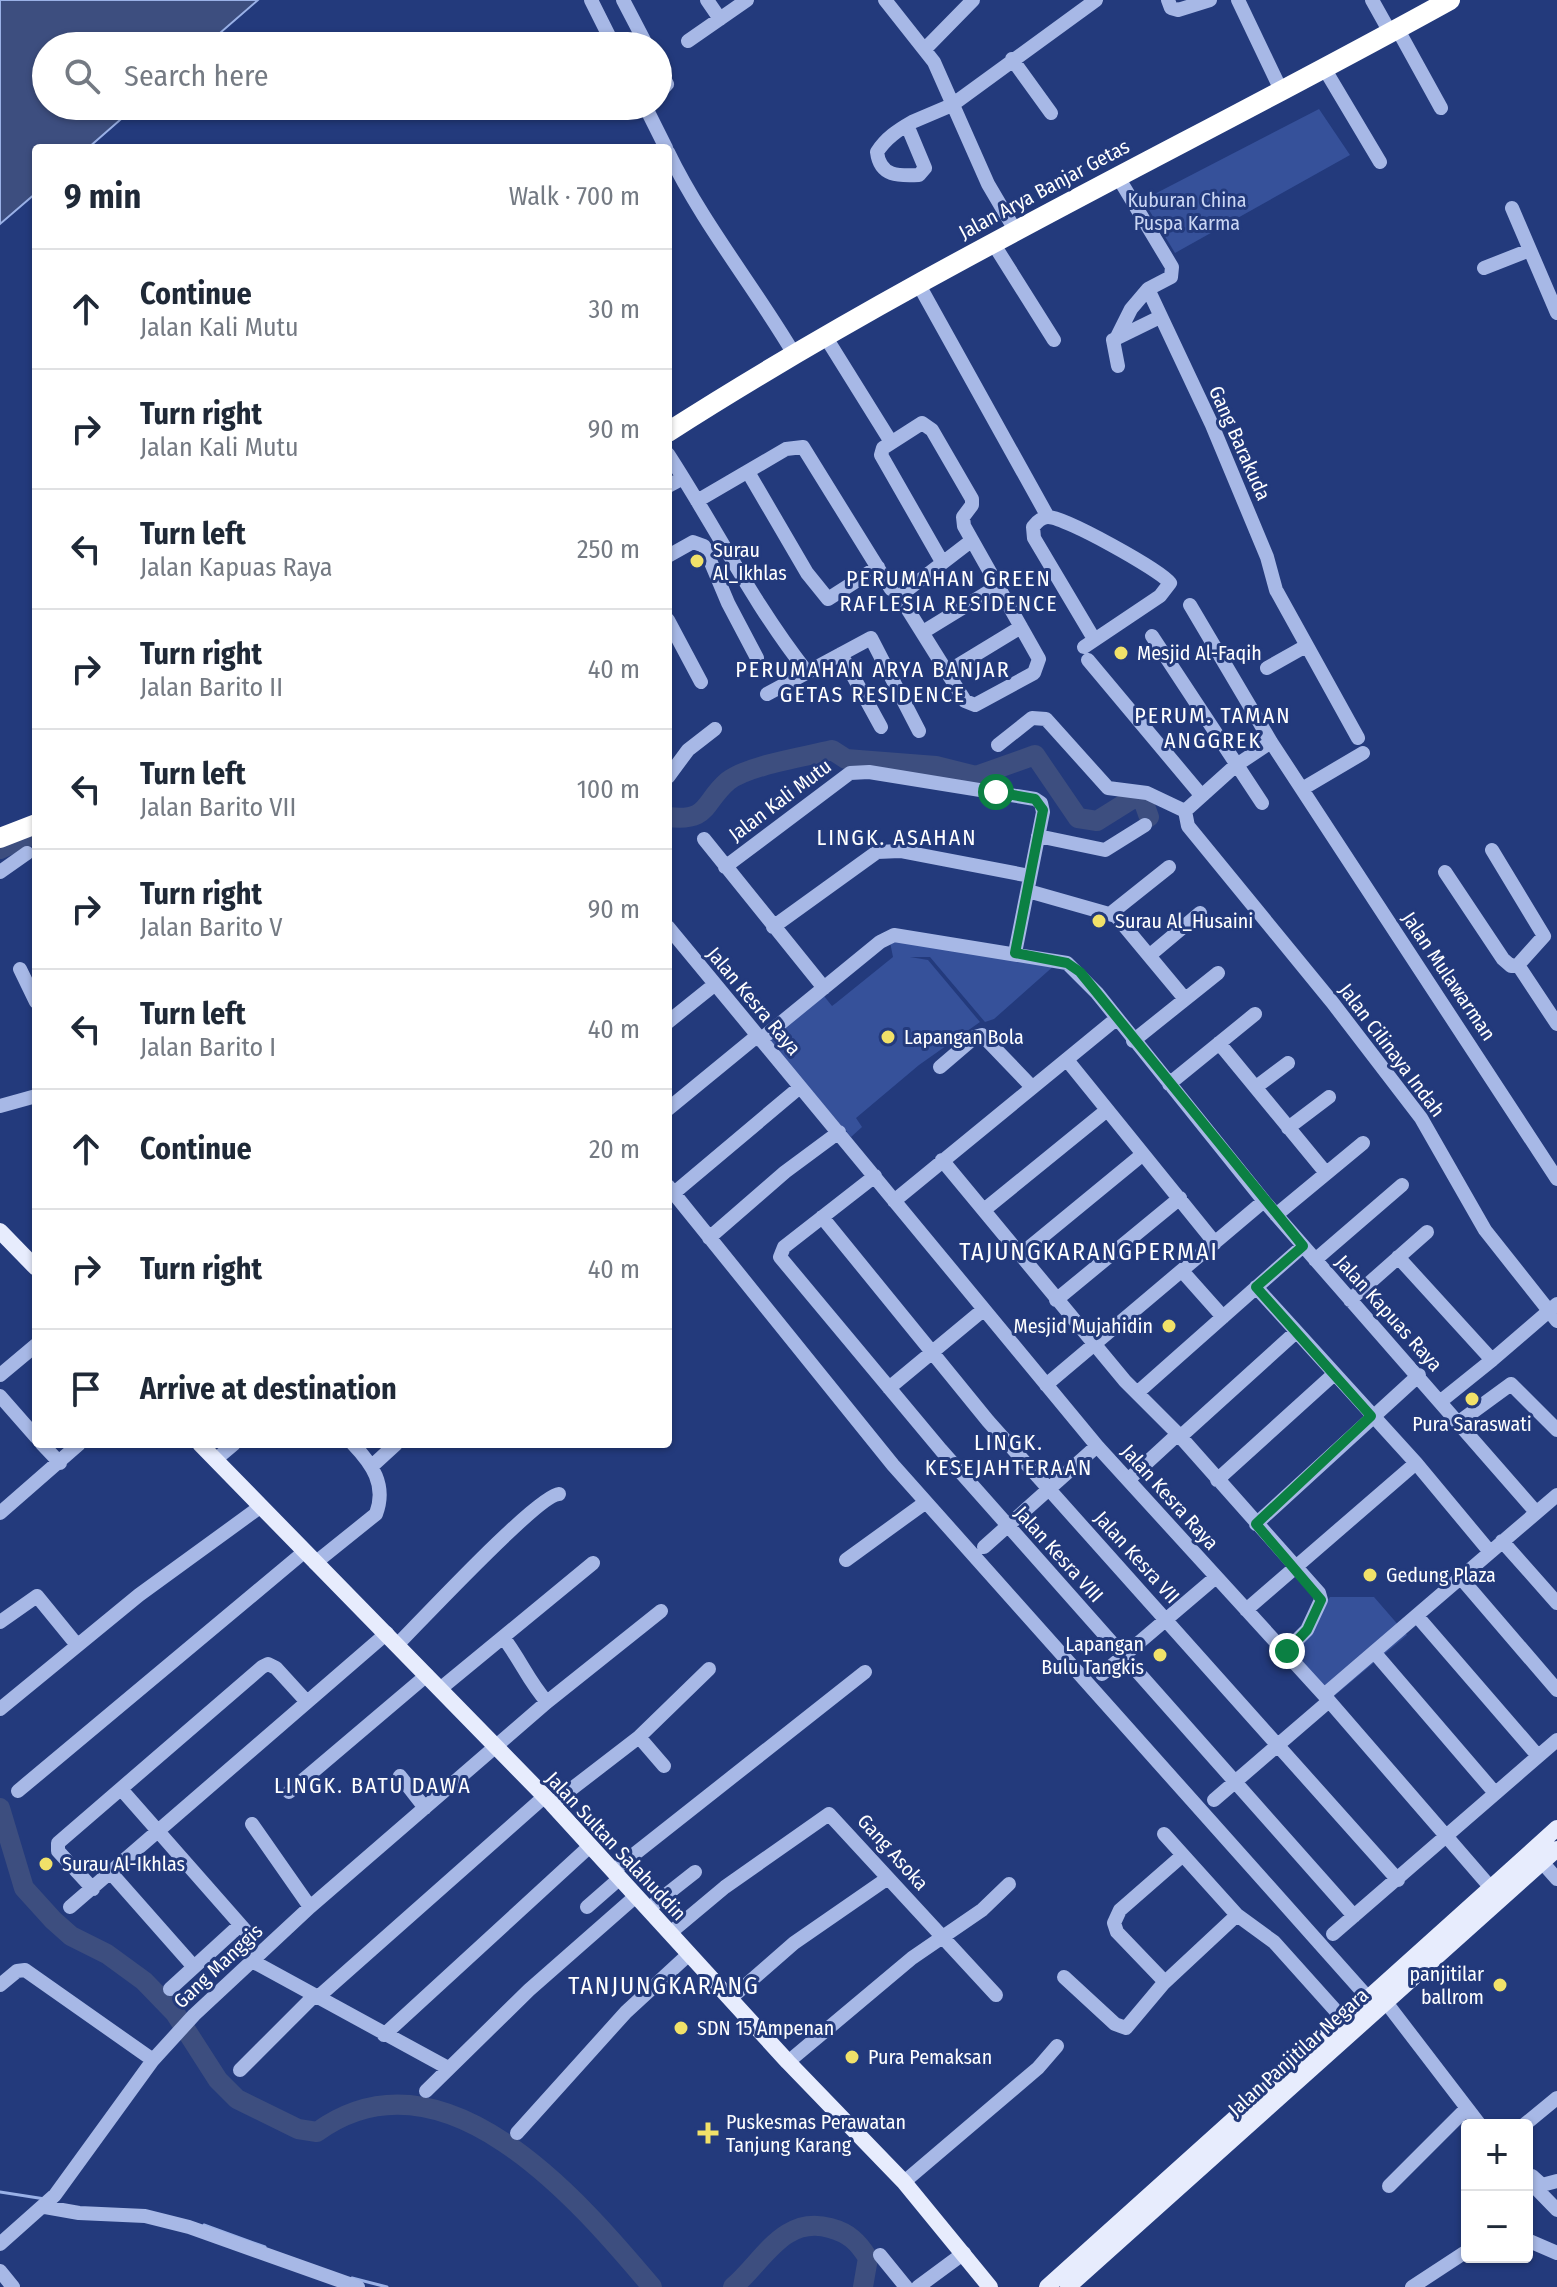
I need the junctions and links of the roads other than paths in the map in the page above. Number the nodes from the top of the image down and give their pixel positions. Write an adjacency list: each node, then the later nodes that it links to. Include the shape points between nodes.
1 (591, 0): 14 (street)
2 (623, 0): 15 (street)
3 (707, 0): 13 (street)
4 (747, 0): 13 (street)
5 (885, 0): 18 (street)
6 (973, 0): 18 (street)
7 (1096, 0): 19 (street)
8 (1168, 0): 9 (street, via 1178,10)
9 (1210, 0)
10 (1238, 0): 21 (street)
11 (1372, 0): 16 (street)
12 (1450, 0): 16 (highway, Jalan Arya Banjar Getas)
13 (720, 19): 17 (street)
14 (607, 32)
15 (640, 32)
16 (1394, 32): 20 (highway, Jalan Arya Banjar Getas); 23 (street)
17 (688, 41)
18 (926, 48): 22 (street)
19 (1012, 59): 22 (street); 24 (street)
20 (1324, 68): 21 (highway, Jalan Arya Banjar Getas); 29 (street)
21 (1281, 90): 30 (highway, Jalan Arya Banjar Getas)
22 (952, 105): 26 (street); 32 (street)
23 (1441, 108)
24 (1051, 113)
25 (652, 120): 27 (street)
26 (907, 125)
27 (664, 144)
28 (672, 160): 43 (street, via 705,223)
29 (1380, 162)
30 (1118, 177): 32 (highway, Jalan Arya Banjar Getas); 37 (street, via 1172,267 1171,277)
31 (1512, 208): 34 (street)
32 (1015, 230): 33 (highway, Jalan Arya Banjar Getas)
33 (993, 243): 36 (highway, Jalan Arya Banjar Getas); 42 (street)
34 (1530, 250): 35 (street); 38 (street)
35 (1484, 268)
36 (919, 285): 40 (highway, Jalan Arya Banjar Getas); 52 (street)
37 (1148, 289): 39 (street, Gang Barakuda); 41 (street)
38 (1557, 313)
39 (1160, 317): 41 (street); 66 (street, Gang Barakuda, via 1212,425 1276,590)
40 (825, 336): 43 (highway, Jalan Arya Banjar Getas); 46 (street)
41 (1117, 337): 44 (street, via 1111,345)
42 (1054, 340)
43 (794, 354): 45 (highway, Jalan Arya Banjar Getas)
44 (1118, 366)
45 (672, 430)
46 (891, 442): 53 (street, via 918,424 932,430 972,499 962,521); 55 (street, via 883,448 882,458)
47 (672, 460): 49 (street)
48 (748, 472): 51 (street); 56 (street, via 786,449 803,447); 56 (street, via 828,599)
49 (683, 478): 50 (street); 51 (street)
50 (672, 484)
51 (697, 501): 71 (street, via 752,594)
52 (1048, 517): 67 (street, via 1034,524 1034,538); 67 (street, via 1082,530 1170,583)
53 (971, 541): 55 (street); 57 (street)
54 (672, 554): 69 (street, via 694,542 704,546)
55 (941, 560): 63 (street, via 902,594)
56 (878, 567): 58 (street)
57 (998, 586): 60 (street); 63 (street)
58 (891, 589)
59 (1190, 605): 79 (street, Jalan Mulawarman)
60 (1021, 627): 72 (street); 72 (street, via 1037,653 1037,670 975,705 965,701)
61 (672, 628): 73 (street)
62 (885, 631): 65 (street)
63 (923, 632): 72 (street)
64 (1152, 636): 82 (street)
65 (871, 638): 68 (street); 77 (street)
66 (1306, 646): 70 (street); 78 (street, Gang Barakuda)
67 (1089, 649): 85 (street)
68 (841, 654): 71 (street); 75 (street)
69 (757, 658)
70 (1267, 668)
71 (807, 672): 74 (street)
72 (947, 672)
73 (701, 682)
74 (767, 694)
75 (881, 727)
76 (715, 729): 83 (street, via 688,750)
77 (919, 731)
78 (1358, 738)
79 (1271, 742): 82 (street); 84 (street, Jalan Mulawarman)
80 (998, 745): 87 (street, via 1032,718 1046,719 1108,788 1147,793)
81 (1363, 753): 84 (street)
82 (1235, 766): 85 (street); 86 (street)
83 (672, 772)
84 (1304, 792): 139 (street, Jalan Mulawarman)
85 (1201, 795): 87 (street)
86 (1262, 803)
87 (1185, 811): 163 (street, Jalan Cilinaya Indah, via 1188,826 1421,1118 1485,1230)
88 (1145, 825): 90 (street, via 1105,850)
89 (32, 826): 91 (highway)
90 (1038, 836): 95 (street, Jalan Kali Mutu, via 1043,810 1035,799 856,772 838,779); 99 (street, Jalan Kali Mutu)
91 (0, 838)
92 (704, 839): 95 (street)
93 (1492, 850): 106 (street, via 1542,926 1544,936)
94 (27, 853): 97 (street)
95 (725, 867): 102 (street)
96 (1169, 867): 101 (street)
97 (0, 872)
98 (1445, 872): 106 (street, via 1503,959)
99 (1029, 884): 101 (street); 102 (street, via 900,851 877,852); 104 (street, Jalan Kali Mutu)
100 (1200, 913): 105 (street)
101 (1110, 914): 105 (street)
102 (773, 927): 110 (street)
103 (672, 932): 109 (street, Jalan Kesra Raya)
104 (1015, 953): 110 (street, Jalan Kapuas Raya, via 894,935); 115 (street, Jalan Kapuas Raya, via 1067,963)
105 (1150, 955): 112 (street)
106 (1518, 965): 116 (street)
107 (20, 969): 111 (street)
108 (1218, 973): 112 (street)
109 (714, 985): 114 (street); 117 (street, Jalan Kesra Raya)
110 (824, 988): 117 (street, Jalan Kapuas Raya)
111 (32, 994)
112 (1185, 999): 118 (street)
113 (1255, 1014): 119 (street)
114 (672, 1019)
115 (1116, 1019): 118 (street, Jalan Kapuas Raya); 120 (street)
116 (1557, 1024)
117 (758, 1038): 124 (street, Jalan Kesra Raya); 130 (street, Jalan Kapuas Raya)
118 (1133, 1041): 123 (street, Jalan Kapuas Raya)
119 (1219, 1043): 123 (street); 126 (street)
120 (1067, 1060): 125 (street); 131 (street)
121 (1288, 1063): 126 (street)
122 (940, 1067): 125 (street, via 982,1035)
123 (1169, 1084): 145 (street, Jalan Kapuas Raya)
124 (800, 1087): 133 (street, Jalan Kesra Raya); 141 (street)
125 (1032, 1087): 136 (street)
126 (1256, 1087): 132 (street)
127 (32, 1097): 129 (street)
128 (1329, 1097): 132 (street)
129 (0, 1106)
130 (672, 1106)
131 (1107, 1110): 135 (street); 146 (street)
132 (1288, 1128): 137 (street)
133 (839, 1132): 138 (street, Jalan Kesra Raya); 151 (street)
134 (1363, 1143): 137 (street)
135 (1143, 1154): 143 (street); 154 (street)
136 (942, 1160): 144 (street); 146 (street)
137 (1326, 1173): 147 (street)
138 (875, 1176): 144 (street, Jalan Kesra Raya); 148 (street)
139 (1557, 1179)
140 (1402, 1185): 156 (street)
141 (672, 1189)
142 (672, 1191): 151 (street)
143 (1180, 1198): 152 (street); 160 (street)
144 (894, 1201): 162 (street, Jalan Kesra Raya)
145 (1264, 1201): 147 (street, Jalan Kapuas Raya); 152 (street)
146 (984, 1210): 154 (street)
147 (1276, 1215): 153 (street, Jalan Kapuas Raya)
148 (822, 1217): 168 (street, Jalan Kesra VII); 174 (street, Jalan Kesra VIII, via 784,1247 780,1257)
149 (0, 1231): 157 (main road)
150 (1427, 1232): 155 (street)
151 (709, 1238): 198 (street)
152 (1215, 1243): 158 (street)
153 (1303, 1246): 156 (street, Jalan Kapuas Raya); 159 (street)
154 (1020, 1255): 160 (street)
155 (1398, 1257): 161 (street); 169 (street)
156 (1315, 1260): 161 (street, Jalan Kapuas Raya)
157 (32, 1264)
158 (1183, 1272): 164 (street); 166 (street)
159 (1256, 1287): 164 (street); 165 (street)
160 (1056, 1300): 166 (street)
161 (1350, 1300): 172 (street, Jalan Kapuas Raya)
162 (983, 1310): 168 (street); 173 (street, Jalan Kesra Raya)
163 (1554, 1312): 169 (street)
164 (1223, 1317): 175 (street)
165 (1296, 1332): 171 (street); 182 (street)
166 (1093, 1345): 173 (street); 175 (street)
167 (32, 1348): 170 (street)
168 (931, 1352): 174 (street); 196 (street, Jalan Kesra VII)
169 (1492, 1360): 177 (street)
170 (0, 1375)
171 (1333, 1375): 178 (street); 195 (street)
172 (1419, 1375): 177 (street, Jalan Kapuas Raya); 178 (street)
173 (1046, 1385): 183 (street, Jalan Kesra Raya)
174 (889, 1388): 203 (street, Jalan Kesra VIII)
175 (1137, 1393): 182 (street)
176 (0, 1396): 181 (street)
177 (1441, 1401): 179 (street, Jalan Kapuas Raya)
178 (1371, 1416): 192 (street); 202 (street)
179 (1459, 1422): 180 (street, via 1511,1384); 199 (street, Jalan Kapuas Raya)
180 (1557, 1430)
181 (32, 1432)
182 (1179, 1435): 194 (street); 195 (street)
183 (1097, 1446): 194 (street, Jalan Kesra Raya); 196 (street)
184 (46, 1448): 191 (street)
185 (75, 1448): 191 (street)
186 (204, 1448): 190 (main road, Jalan Sultan Salahuddin)
187 (229, 1448): 190 (street)
188 (356, 1448): 193 (street)
189 (392, 1448): 193 (street)
190 (215, 1460): 200 (main road, Jalan Sultan Salahuddin)
191 (60, 1463): 201 (street)
192 (1416, 1463): 204 (street); 209 (street)
193 (372, 1466): 206 (street, via 380,1487 376,1514)
194 (1128, 1480): 210 (street, Jalan Kesra Raya)
195 (1217, 1480): 202 (street)
196 (1051, 1490): 203 (street); 216 (street, Jalan Kesra VII)
197 (559, 1494): 219 (street, via 510,1528)
198 (926, 1502): 207 (street); 289 (street)
199 (1549, 1506): 204 (street)
200 (260, 1507): 206 (main road, Jalan Sultan Salahuddin); 220 (street)
201 (0, 1513)
202 (1256, 1524): 209 (street)
203 (1008, 1527): 205 (street); 223 (street, Jalan Kesra VIII)
204 (1496, 1546): 211 (street); 212 (street)
205 (984, 1547)
206 (309, 1558): 219 (main road, Jalan Sultan Salahuddin); 243 (street)
207 (846, 1560)
208 (593, 1563): 218 (street)
209 (1295, 1568): 213 (street); 222 (street, via 1321,1600 1307,1630)
210 (1216, 1577): 213 (street, Jalan Kesra Raya); 216 (street)
211 (1460, 1577): 215 (street); 229 (street)
212 (1557, 1603)
213 (1246, 1610): 222 (street, Jalan Kesra Raya)
214 (661, 1611): 232 (street, Gang Manggis)
215 (1417, 1616): 221 (street); 238 (street)
216 (1166, 1620): 223 (street); 236 (street, Jalan Kesra VII)
217 (0, 1622): 220 (street, via 37,1596)
218 (503, 1637): 228 (street); 232 (street)
219 (392, 1639): 227 (main road, Jalan Sultan Salahuddin); 231 (street)
220 (77, 1645): 233 (street)
221 (1374, 1652): 230 (street); 245 (street)
222 (1284, 1653): 230 (street, Jalan Kesra Raya)
223 (1124, 1657): 226 (street); 241 (street, Jalan Kesra VIII)
224 (709, 1669): 234 (street)
225 (865, 1672): 260 (street)
226 (1102, 1674)
227 (427, 1675): 228 (main road, Jalan Sultan Salahuddin); 244 (street)
228 (440, 1689): 237 (main road, Jalan Sultan Salahuddin)
229 (1557, 1690)
230 (1326, 1698): 236 (street); 253 (street, Jalan Kesra Raya)
231 (307, 1702): 242 (street, via 276,1668 266,1665); 251 (street)
232 (547, 1702): 237 (street, Gang Manggis)
233 (0, 1709)
234 (639, 1737): 239 (street); 246 (street)
235 (1557, 1740): 238 (street)
236 (1278, 1744): 241 (street); 263 (street, Jalan Kesra VII)
237 (497, 1748): 246 (main road, Jalan Sultan Salahuddin); 248 (street, Gang Manggis)
238 (1538, 1756): 245 (street)
239 (664, 1766)
240 (400, 1776): 248 (street)
241 (1235, 1782): 247 (street); 273 (street, Jalan Kesra VIII)
242 (121, 1789): 251 (street); 265 (street, via 57,1844 58,1852)
243 (18, 1791)
244 (289, 1792)
245 (1495, 1793): 253 (street)
246 (548, 1800): 254 (main road, Jalan Sultan Salahuddin); 287 (street)
247 (1214, 1800)
248 (425, 1808): 269 (street, Gang Manggis)
249 (252, 1824): 269 (street)
250 (1557, 1828): 266 (main road)
251 (159, 1830): 259 (street); 274 (street)
252 (1164, 1834): 256 (street)
253 (1447, 1837): 263 (street); 266 (street, Jalan Kesra Raya)
254 (590, 1846): 260 (main road, Jalan Sultan Salahuddin); 291 (street)
255 (1557, 1849): 257 (main road, Jalan Panjitilar Negara)
256 (1183, 1855): 272 (street); 283 (street, via 1116,1919 1117,1932)
257 (1542, 1862): 262 (street); 266 (main road, Jalan Panjitilar Negara)
258 (695, 1872): 271 (street)
259 (111, 1873): 265 (street); 281 (street)
260 (616, 1875): 267 (main road, Jalan Sultan Salahuddin); 270 (street)
261 (888, 1878): 275 (street, Gang Asoka, via 829,1814); 277 (street, Gang Asoka); 288 (street, via 794,1943)
262 (1557, 1879)
263 (1398, 1880): 273 (street)
264 (1009, 1884): 277 (street)
265 (93, 1889): 268 (street)
266 (1495, 1893): 289 (main road, Jalan Panjitilar Negara)
267 (636, 1896): 271 (main road, Jalan Sultan Salahuddin); 295 (street)
268 (70, 1907)
269 (310, 1907): 280 (street, Gang Manggis)
270 (587, 1907)
271 (648, 1909): 275 (main road, Jalan Sultan Salahuddin)
272 (1237, 1915): 283 (street); 290 (street, via 1274,1942)
273 (1354, 1916): 276 (street)
274 (240, 1925): 278 (street); 281 (street)
275 (670, 1933): 279 (main road, Jalan Sultan Salahuddin)
276 (1333, 1934)
277 (941, 1937): 286 (street, Gang Asoka); 294 (street)
278 (252, 1938)
279 (689, 1954): 288 (main road, Jalan Sultan Salahuddin); 302 (street, via 626,2012)
280 (252, 1961): 287 (street); 293 (street, Gang Manggis)
281 (194, 1967): 285 (street)
282 (1064, 1977): 283 (street, via 1115,2024 1128,2026)
283 (1165, 1982)
284 (0, 1985): 293 (street, via 25,1970)
285 (170, 1989)
286 (996, 1995)
287 (316, 1997): 291 (street); 296 (street)
288 (731, 1998): 294 (main road, Jalan Sultan Salahuddin)
289 (1377, 2000): 290 (main road); 299 (street); 324 (main road, Jalan Panjitilar Negara)
290 (1344, 2020): 323 (main road)
291 (384, 2035): 295 (street)
292 (1057, 2046): 305 (street)
293 (153, 2060): 308 (street, Gang Manggis)
294 (788, 2062): 305 (main road, Jalan Sultan Salahuddin)
295 (448, 2068): 297 (street)
296 (240, 2070)
297 (426, 2091)
298 (1557, 2098): 301 (street)
299 (1466, 2109): 300 (street); 307 (street)
300 (1475, 2119)
301 (1531, 2119)
302 (517, 2133)
303 (1533, 2176): 304 (street, via 1540,2184)
304 (1557, 2181)
305 (904, 2182): 312 (main road, Jalan Sultan Salahuddin)
306 (1533, 2185): 309 (street)
307 (1389, 2186)
308 (49, 2201): 311 (street, Gang Manggis); 317 (street, via 79,2213 145,2216 217,2234)
309 (1557, 2210)
310 (1533, 2243): 313 (street)
311 (0, 2244)
312 (964, 2253): 321 (street); 322 (main road, Jalan Sultan Salahuddin)
313 (1557, 2253)
314 (880, 2255): 320 (street)
315 (1461, 2255): 325 (street)
316 (0, 2271): 318 (street)
317 (310, 2280): 319 (street)
318 (13, 2287)
319 (358, 2287)
320 (906, 2287)
321 (918, 2287)
322 (990, 2287)
323 (1047, 2287)
324 (1068, 2287)
325 (1412, 2287)

